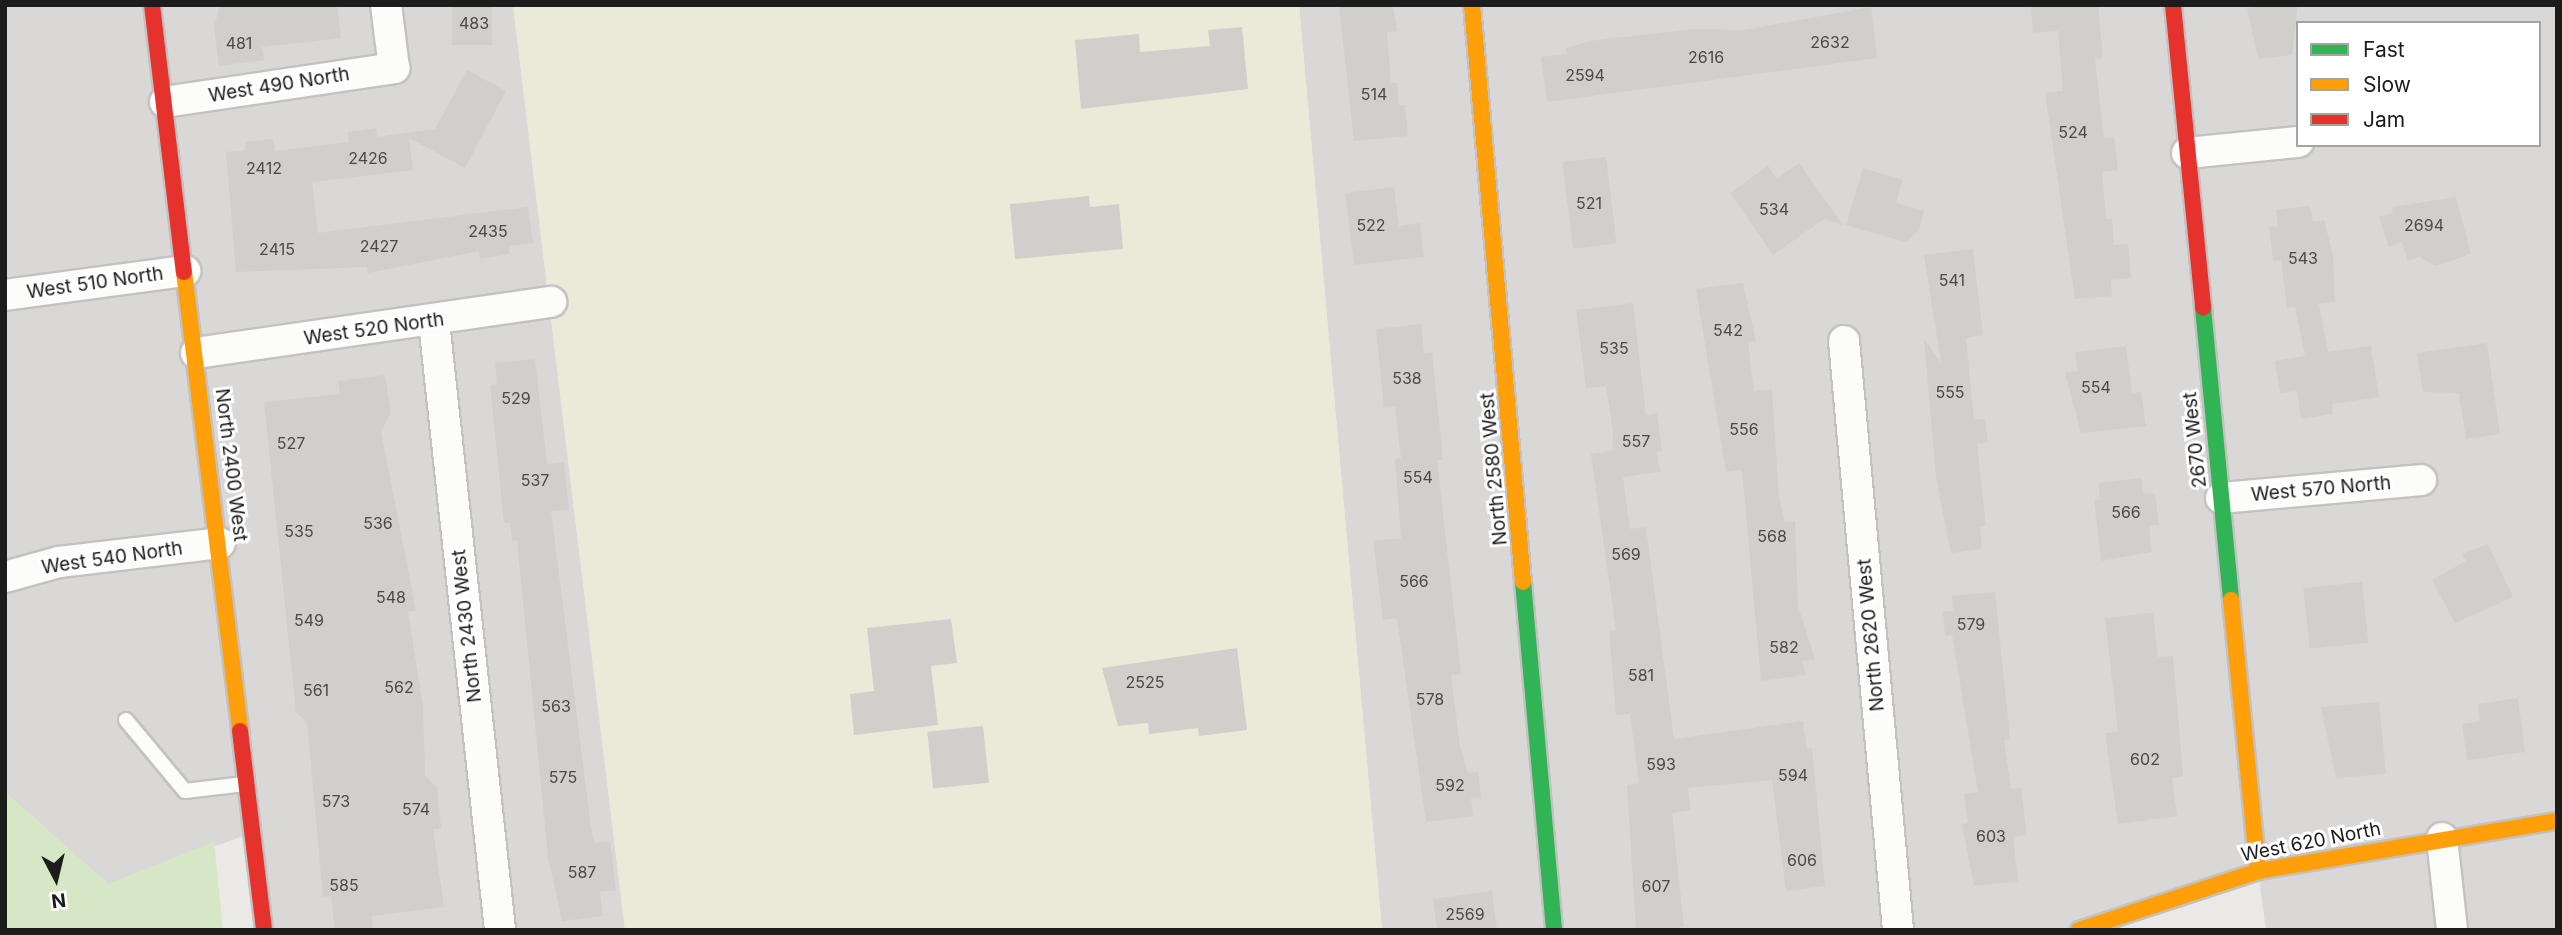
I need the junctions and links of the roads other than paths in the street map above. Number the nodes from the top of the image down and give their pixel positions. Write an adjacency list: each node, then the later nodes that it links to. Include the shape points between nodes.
1 (152, 5): 5 (street, North 2400 West)
2 (386, 5): 5 (street, West 490 North, via 394,68)
3 (1472, 5): 25 (street, North 2580 West)
4 (2173, 5): 7 (street, 2670 West)
5 (165, 102): 8 (street, North 2400 West)
6 (2296, 142): 7 (street)
7 (2187, 153): 15 (street, 2670 West)
8 (185, 271): 9 (street, West 510 North); 13 (street, North 2400 West)
9 (5, 295)
10 (551, 302): 11 (street, West 520 North)
11 (434, 322): 13 (street, West 520 North); 24 (street, North 2430 West)
12 (1844, 341): 26 (street, North 2620 West)
13 (196, 353): 16 (street, North 2400 West)
14 (2421, 480): 15 (street, West 570 North)
15 (2221, 498): 22 (street, 2670 West)
16 (220, 543): 17 (street, West 540 North, via 60,562); 19 (street, North 2400 West)
17 (5, 577)
18 (126, 720): 19 (lane, via 185,791)
19 (250, 783): 23 (street, North 2400 West)
20 (2557, 821): 21 (street, West 620 North)
21 (2442, 838): 22 (street, West 620 North); 28 (street)
22 (2258, 871): 27 (street, West 620 North)
23 (264, 930)
24 (500, 930)
25 (1553, 930)
26 (1898, 930)
27 (2079, 930)
28 (2452, 930)

